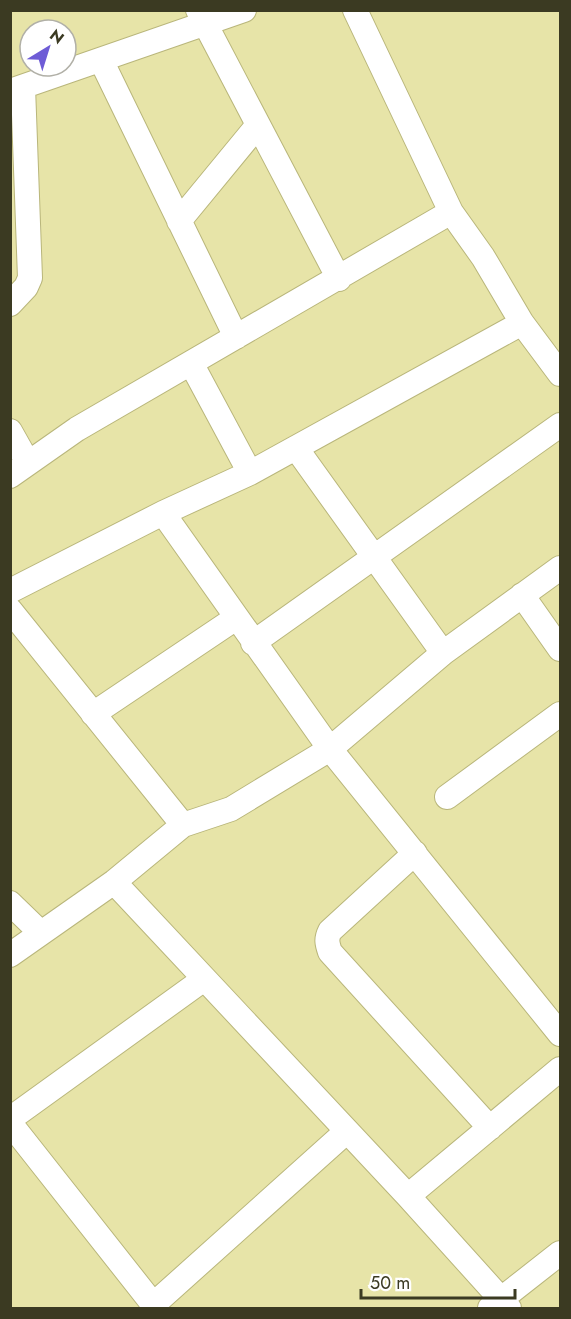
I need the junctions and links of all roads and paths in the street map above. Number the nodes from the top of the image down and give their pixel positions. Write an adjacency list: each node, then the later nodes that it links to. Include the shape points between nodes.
1 (244, 10): 3 (street)
2 (356, 10): 7 (street)
3 (201, 18): 4 (street); 6 (street)
4 (101, 60): 5 (street); 8 (street)
5 (17, 89): 9 (street)
6 (258, 125): 8 (street); 10 (street)
7 (451, 212): 10 (street); 12 (street)
8 (179, 221): 13 (street)
9 (19, 223): 11 (street, via 30,278)
10 (339, 279): 13 (street)
11 (10, 304)
12 (522, 323): 15 (street); 18 (street)
13 (236, 337): 14 (street)
14 (191, 363): 19 (street, via 76,429); 20 (street)
15 (561, 374)
16 (561, 425): 22 (street)
17 (10, 431): 19 (street)
18 (296, 448): 20 (street); 22 (street)
19 (19, 470)
20 (250, 473): 21 (street)
21 (163, 513): 24 (street); 27 (street)
22 (374, 557): 28 (street); 30 (street)
23 (561, 568): 25 (street)
24 (10, 591)
25 (522, 595): 29 (street); 30 (street)
26 (10, 610): 31 (street)
27 (236, 618): 28 (street); 31 (street)
28 (254, 643): 33 (street)
29 (561, 649)
30 (442, 653): 33 (street)
31 (93, 714): 35 (street)
32 (561, 714): 34 (street)
33 (330, 749): 35 (street, via 231,809); 36 (street)
34 (447, 797)
35 (183, 825): 37 (street)
36 (414, 853): 42 (street); 45 (street, via 330,931 327,944 330,952)
37 (114, 882): 39 (street); 41 (street)
38 (10, 903): 39 (street)
39 (41, 933): 40 (street)
40 (10, 955)
41 (204, 979): 44 (street); 46 (street)
42 (561, 1034)
43 (561, 1069): 45 (street)
44 (10, 1121): 50 (street)
45 (490, 1128): 47 (street)
46 (347, 1131): 47 (street); 50 (street)
47 (408, 1196): 49 (street)
48 (561, 1253): 49 (street)
49 (500, 1306)
50 (154, 1307)

